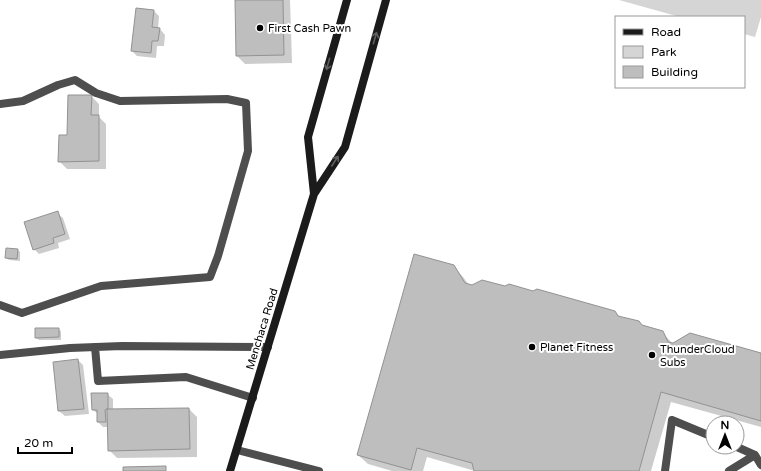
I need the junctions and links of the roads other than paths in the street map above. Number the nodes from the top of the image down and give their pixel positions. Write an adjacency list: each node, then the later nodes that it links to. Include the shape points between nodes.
1 (347, 0): 4 (main road, Menchaca Road, one-way to 4, via 308,137)
2 (386, 0): 4 (main road, Menchaca Road, one-way to 2, via 345,147)
3 (0, 104): 5 (lane, via 23,101 58,84 75,80 96,93 120,101 227,99 246,102 248,151 210,277 101,286 22,314)
4 (314, 194): 7 (main road, Menchaca Road)
5 (0, 305)
6 (95, 347): 7 (lane); 8 (lane); 9 (lane, via 98,381 186,377)
7 (268, 347): 9 (main road, Menchaca Road)
8 (0, 355)
9 (253, 398): 11 (main road, Menchaca Road)
10 (705, 434): 17 (lane, via 672,420)
11 (237, 450): 15 (main road, Menchaca Road); 16 (lane)
12 (745, 450): 13 (lane)
13 (755, 454): 14 (lane); 18 (lane)
14 (761, 465)
15 (230, 471)
16 (319, 471)
17 (665, 471)
18 (729, 471)

